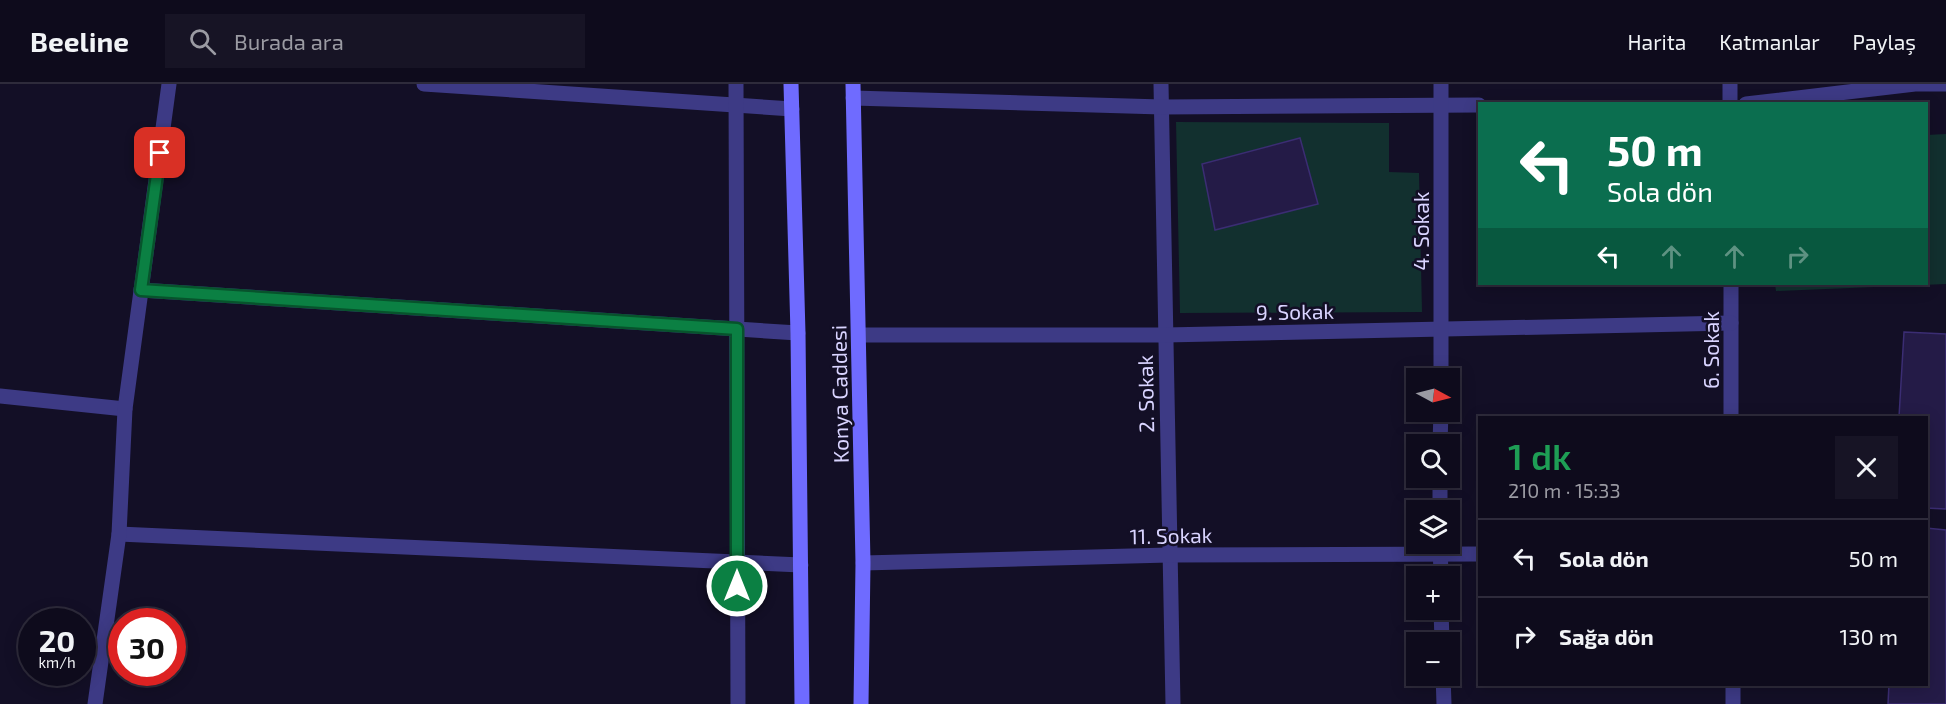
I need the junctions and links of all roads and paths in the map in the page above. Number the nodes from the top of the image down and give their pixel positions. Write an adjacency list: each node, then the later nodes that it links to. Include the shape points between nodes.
1 (169, 84): 19 (street)
2 (424, 84): 13 (street)
3 (736, 84): 13 (street)
4 (791, 84): 17 (main road, Konya Caddesi)
5 (1161, 84): 16 (street, 2. Sokak)
6 (1441, 84): 14 (street, 4. Sokak)
7 (1730, 84): 11 (street)
8 (1915, 84): 9 (street); 12 (street)
9 (1946, 84)
10 (853, 91): 16 (street); 24 (main road, Konya Caddesi)
11 (1730, 102)
12 (1763, 102)
13 (736, 105): 17 (street); 22 (street)
14 (1442, 105): 15 (street); 16 (street); 21 (street, 4. Sokak)
15 (1478, 105)
16 (1162, 107): 25 (street, 2. Sokak)
17 (792, 108): 23 (main road, Konya Caddesi)
18 (1731, 285): 20 (street, 6. Sokak)
19 (141, 290): 22 (street); 28 (street)
20 (1731, 323): 21 (street, 9. Sokak); 29 (street, 6. Sokak)
21 (1441, 328): 25 (street, 9. Sokak); 26 (street, 4. Sokak)
22 (737, 329): 23 (street); 35 (street)
23 (798, 333): 37 (main road, Konya Caddesi)
24 (860, 335): 25 (street, 9. Sokak); 36 (main road, Konya Caddesi)
25 (1165, 335): 34 (street, 2. Sokak)
26 (1441, 368)
27 (0, 396): 28 (street)
28 (125, 409): 30 (street)
29 (1731, 416)
30 (119, 534): 35 (street); 40 (street)
31 (1406, 549): 34 (street, 11. Sokak)
32 (1460, 551): 33 (street, 11. Sokak)
33 (1478, 554)
34 (1169, 555): 36 (street, 11. Sokak); 44 (street, 2. Sokak)
35 (737, 562): 37 (street); 41 (street)
36 (863, 563): 43 (main road, Konya Caddesi)
37 (801, 565): 42 (main road, Konya Caddesi)
38 (1443, 686): 45 (street)
39 (1733, 686): 46 (street)
40 (95, 704)
41 (738, 704)
42 (802, 704)
43 (861, 704)
44 (1173, 704)
45 (1444, 704)
46 (1733, 704)

